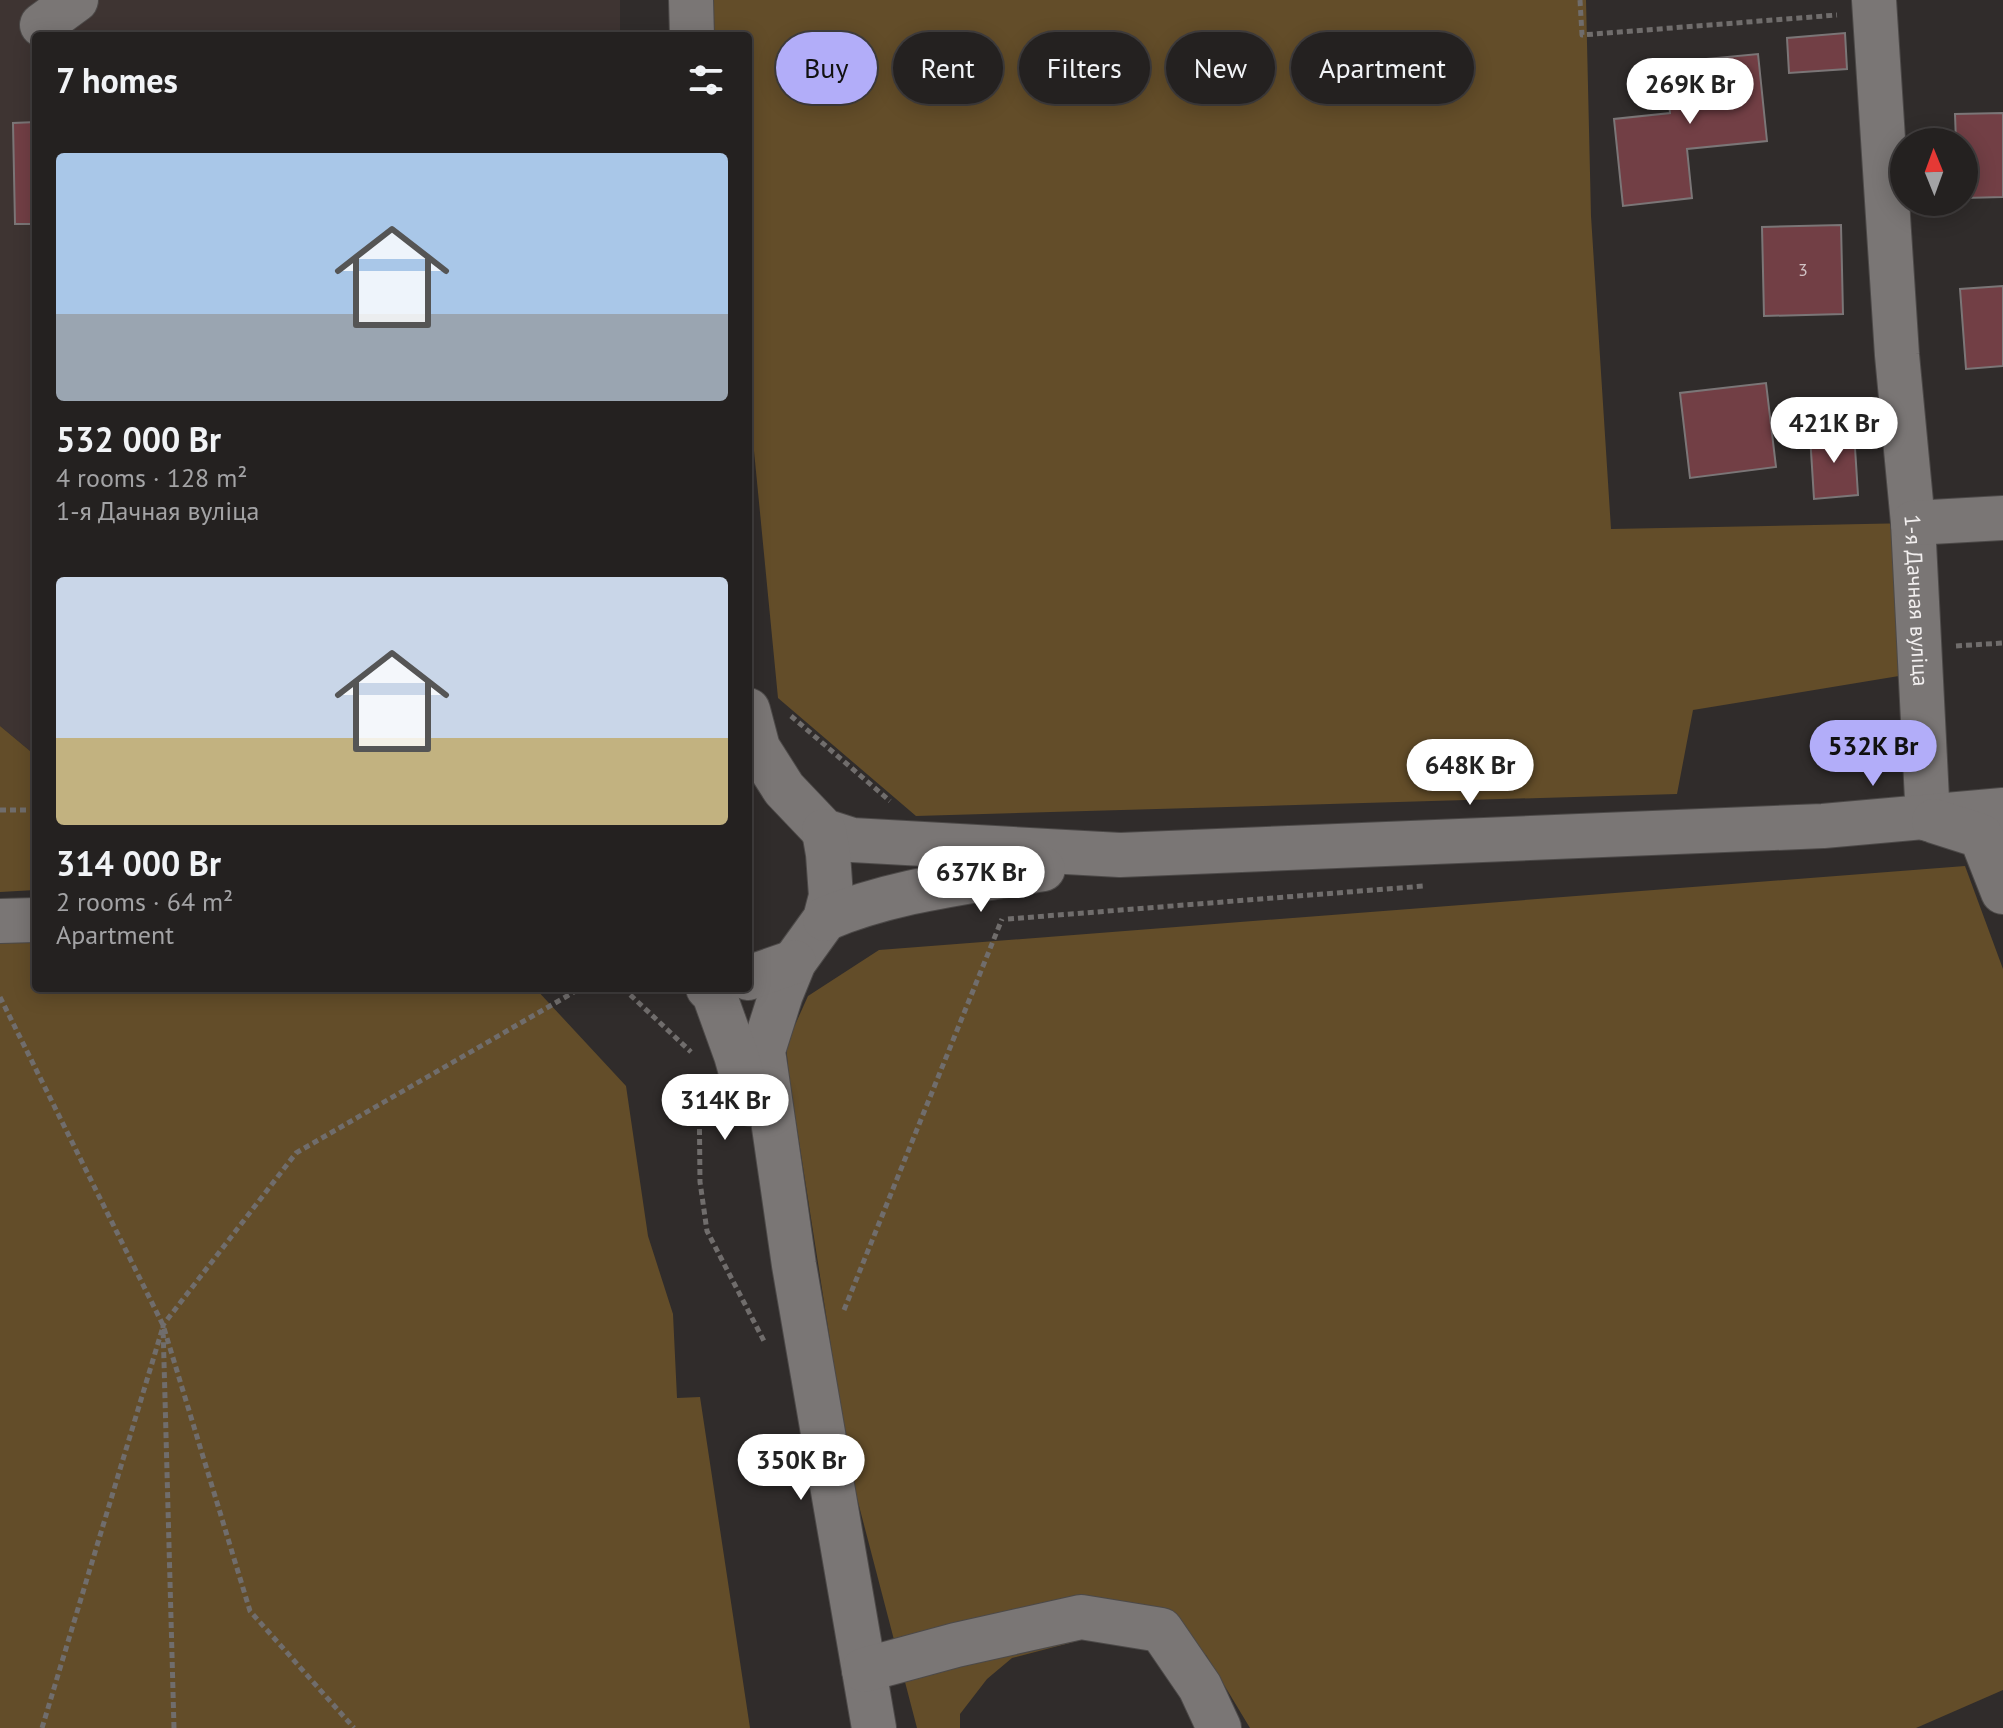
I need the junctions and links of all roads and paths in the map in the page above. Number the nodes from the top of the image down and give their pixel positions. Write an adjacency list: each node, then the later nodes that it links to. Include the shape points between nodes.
1 (76, 0): 5 (street)
2 (691, 0): 6 (street)
3 (1580, 0): 4 (path, via 1582,35)
4 (1874, 6): 8 (street, 1-я Дачная вуліца)
5 (42, 25)
6 (692, 32)
7 (2003, 518): 8 (street)
8 (1913, 523): 16 (street, 1-я Дачная вуліца)
9 (790, 715): 12 (path)
10 (752, 725): 11 (street)
11 (766, 783): 17 (street)
12 (894, 806)
13 (0, 810): 14 (path)
14 (32, 810)
15 (2003, 810): 16 (street)
16 (1928, 819): 18 (street); 20 (street, via 1981,836)
17 (824, 831): 18 (street, via 852,840); 21 (street, via 831,896)
18 (1120, 855): 21 (street, via 940,887)
19 (1432, 885): 22 (path)
20 (2003, 892)
21 (825, 919): 26 (street)
22 (1002, 919): 25 (path); 35 (path)
23 (32, 920): 24 (street)
24 (0, 921)
25 (989, 921)
26 (794, 962): 27 (street); 34 (street, via 763,1051)
27 (752, 977)
28 (574, 992): 36 (path, via 296,1153)
29 (627, 992): 32 (path)
30 (712, 992): 34 (street, via 736,1055)
31 (0, 997): 36 (path)
32 (699, 1060)
33 (699, 1075): 37 (path, via 700,1182 707,1231)
34 (794, 1265): 38 (street)
35 (838, 1324)
36 (163, 1325): 39 (path); 40 (path); 41 (path, via 250,1611)
37 (766, 1346)
38 (864, 1670): 42 (street); 43 (street, via 1081,1617 1161,1630 1200,1687)
39 (42, 1728)
40 (174, 1728)
41 (354, 1728)
42 (874, 1728)
43 (1219, 1728)

